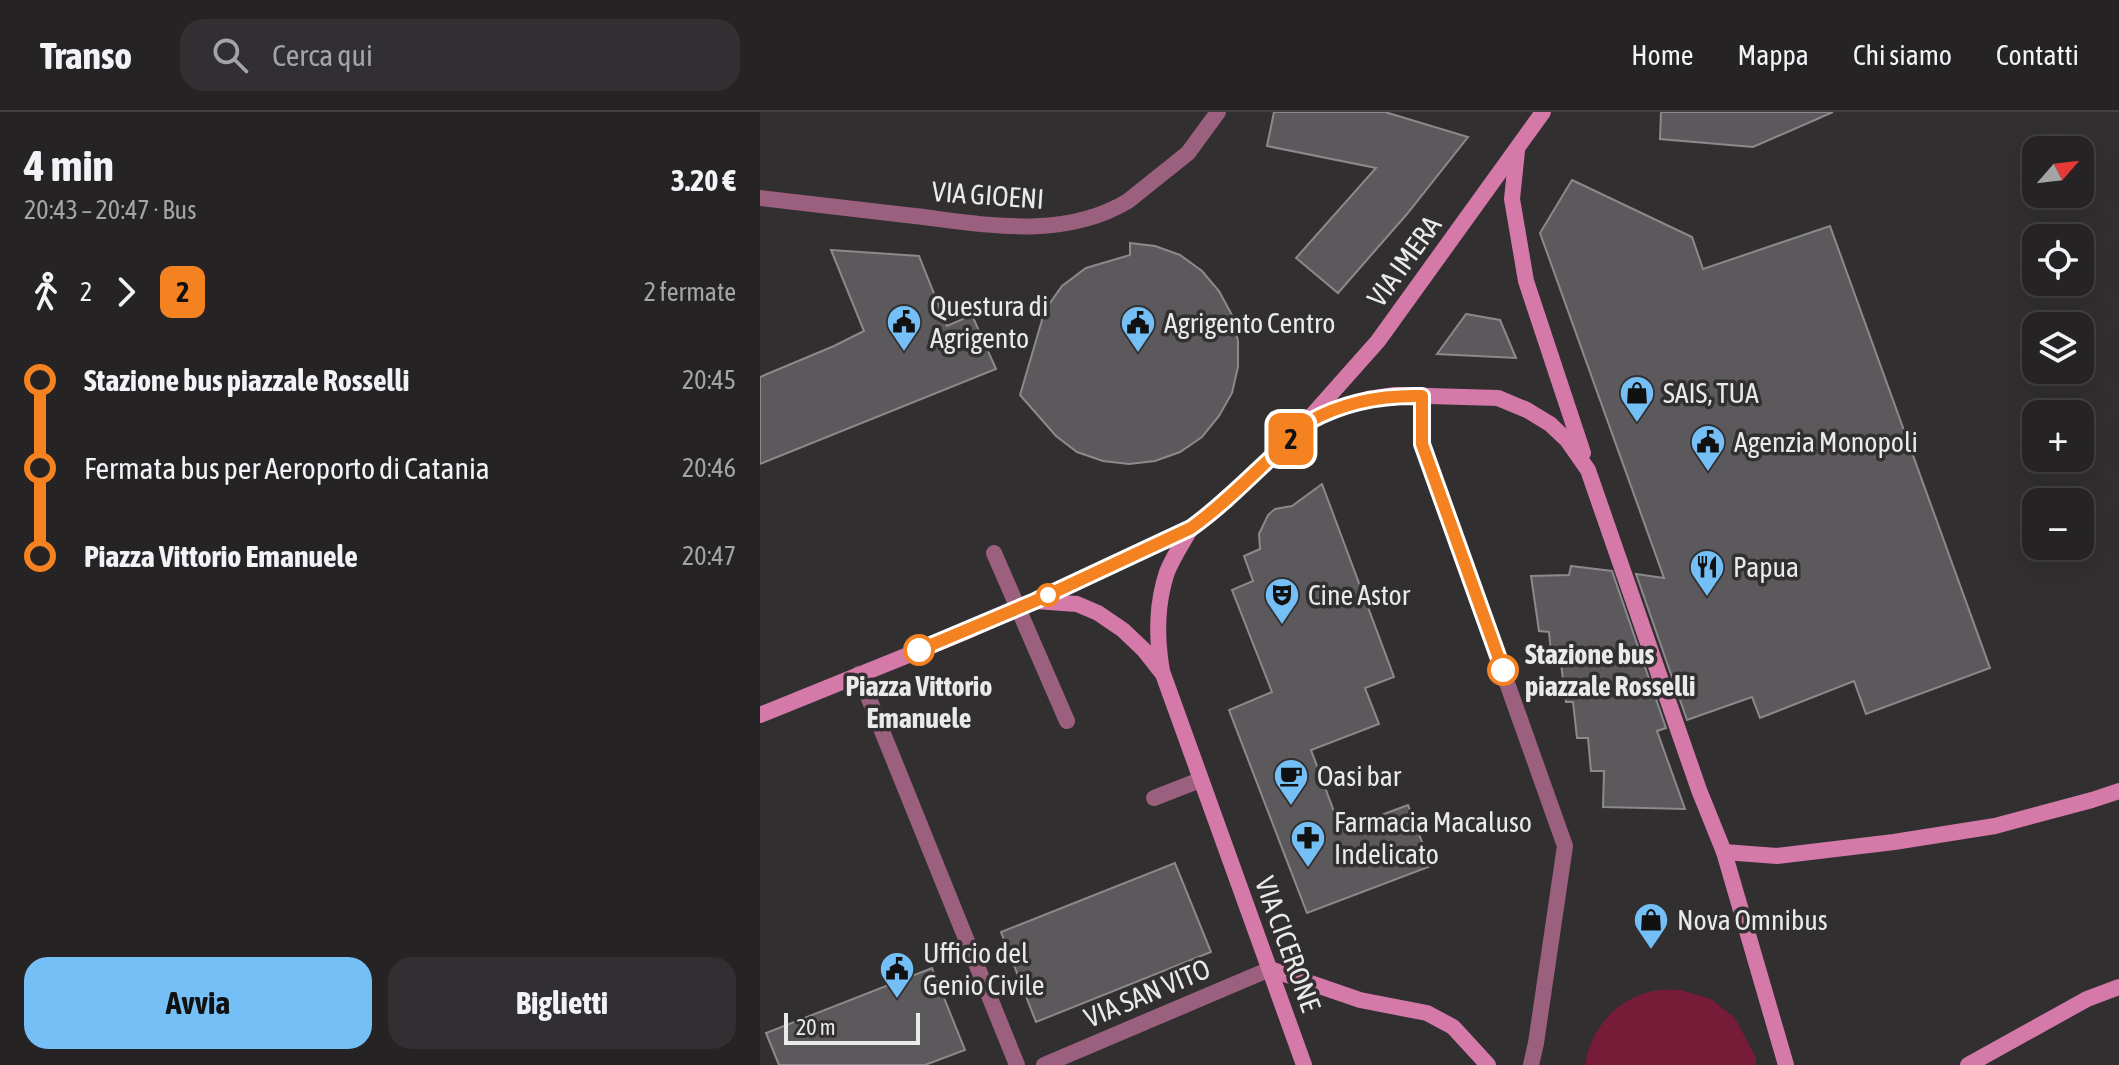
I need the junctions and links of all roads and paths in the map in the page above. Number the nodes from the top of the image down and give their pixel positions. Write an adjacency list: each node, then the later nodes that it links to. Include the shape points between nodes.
1 (1543, 112): 3 (main road, VIA IMERA)
2 (1216, 113): 4 (street, VIA GIOENI, via 1188,153 1128,201 1087,219 1050,227)
3 (1518, 148): 6 (main road, VIA IMERA, via 1378,341); 7 (main road, via 1512,199 1526,281)
4 (760, 198)
5 (1422, 396): 6 (main road, via 1368,399); 7 (main road, via 1498,398 1527,410 1559,432); 26 (street, via 1422,444 1565,846)
6 (1307, 422): 8 (main road, VIA IMERA)
7 (1588, 470): 19 (main road)
8 (1191, 528): 10 (main road); 13 (main road, via 1168,570 1160,600 1157,634)
9 (994, 553): 11 (street)
10 (1035, 601): 11 (main road); 13 (main road, via 1077,604 1098,613 1144,650)
11 (1017, 609): 12 (main road); 15 (street)
12 (859, 674): 14 (main road); 22 (street)
13 (1163, 674): 16 (main road)
14 (760, 715)
15 (1067, 721)
16 (1200, 780): 18 (street); 20 (main road, VIA CICERONE)
17 (2119, 791): 19 (main road, via 1995,826 1894,842 1777,856)
18 (1154, 798)
19 (1724, 852): 27 (main road)
20 (1270, 969): 23 (street, VIA SAN VITO); 24 (main road, VIA CICERONE); 25 (main road, via 1360,1000 1427,1013 1453,1027)
21 (2119, 987): 28 (main road, via 2087,999)
22 (1017, 1065)
23 (1044, 1065)
24 (1304, 1065)
25 (1488, 1065)
26 (1531, 1065)
27 (1786, 1065)
28 (1968, 1065)

